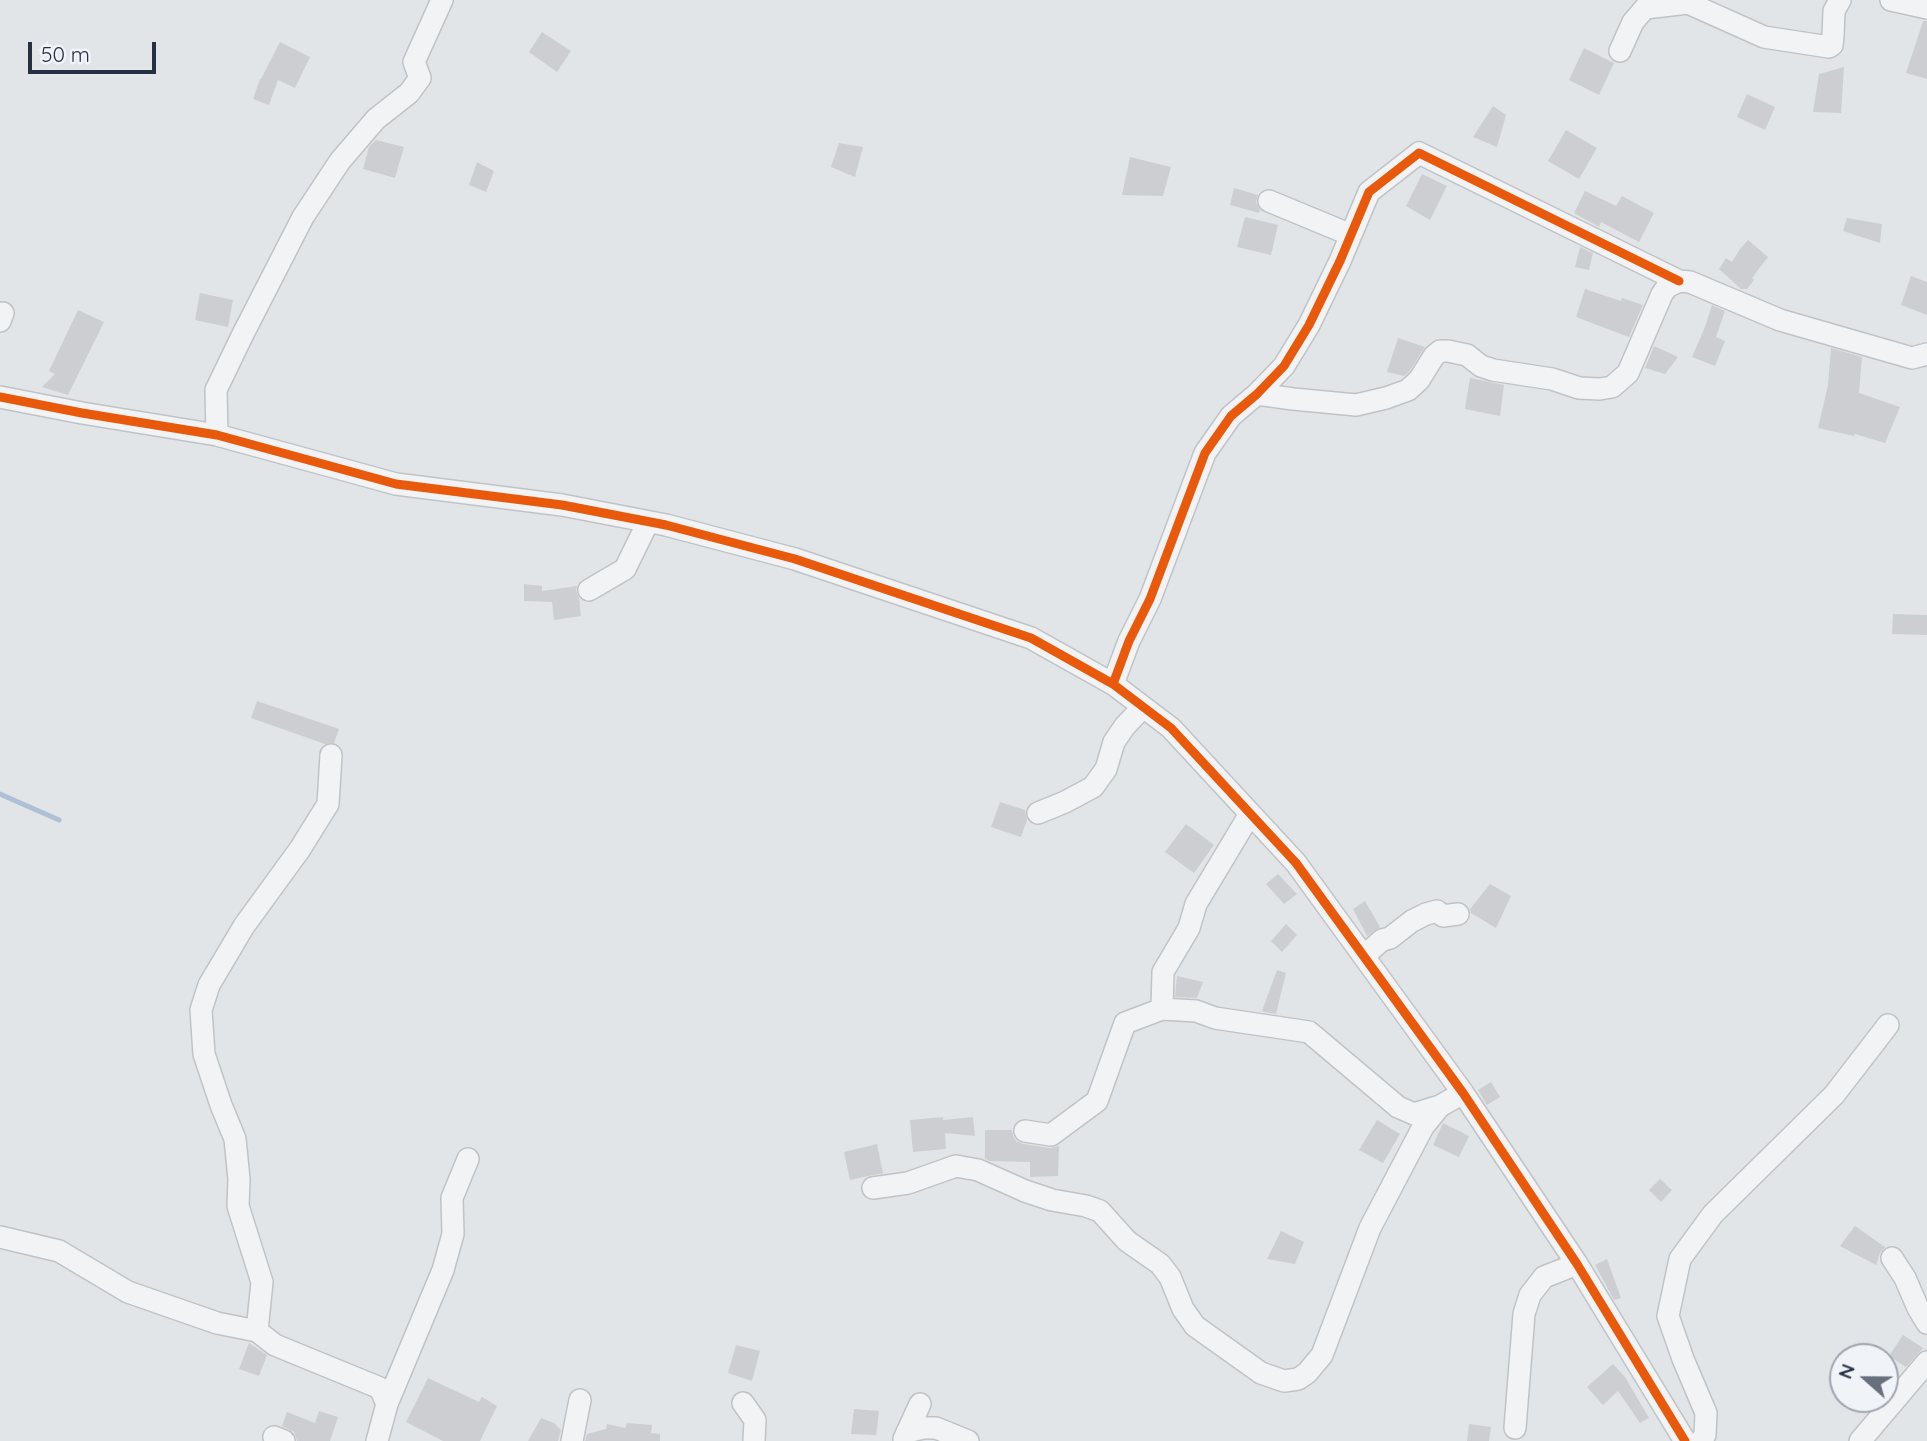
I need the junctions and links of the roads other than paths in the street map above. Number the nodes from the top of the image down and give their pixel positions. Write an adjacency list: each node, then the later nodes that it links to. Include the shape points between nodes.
1 (442, 0): 12 (street, via 414,62 420,78 340,161 303,217 216,390)
2 (1891, 0): 4 (street)
3 (1836, 4): 5 (street, via 1829,47 1764,37 1688,3 1645,8)
4 (1927, 8)
5 (1620, 51)
6 (1269, 201): 7 (street)
7 (1351, 235): 8 (street, via 1368,192 1419,153); 10 (street, via 1309,325 1284,366)
8 (1679, 281): 9 (street, via 1780,320 1912,358); 10 (street, via 1662,294 1628,373 1612,387 1578,388 1493,370 1467,355 1440,351 1408,390 1356,405)
9 (1927, 354)
10 (1257, 394): 15 (street, via 1231,416 1205,453)
11 (0, 397): 12 (street)
12 (217, 435): 13 (street, via 396,484 562,505)
13 (648, 522): 14 (street, via 625,569); 15 (street, via 794,559 1031,638)
14 (589, 590)
15 (1113, 684): 16 (street)
16 (1143, 707): 18 (street, via 1114,742 1106,769 1093,787); 19 (street, via 1171,728)
17 (331, 755): 33 (street, via 328,804 244,926 209,985 201,1010 204,1054 235,1139 238,1206 262,1282)
18 (1038, 813)
19 (1250, 814): 21 (street, via 1296,863); 22 (street, via 1196,904 1189,928 1163,972)
20 (1458, 914): 21 (street, via 1426,914)
21 (1364, 956): 24 (street)
22 (1162, 1009): 25 (street, via 1309,1032 1398,1107 1414,1114); 26 (street, via 1125,1023 1097,1101 1051,1135)
23 (1888, 1025): 46 (street, via 1834,1095 1713,1214 1680,1259 1668,1316 1706,1413)
24 (1463, 1093): 25 (street); 31 (street)
25 (1440, 1105): 28 (street, via 1423,1127 1370,1228 1322,1356 1298,1380 1284,1381 1261,1373 1195,1326 1160,1264 1127,1241 1100,1212 956,1166 908,1183)
26 (1025, 1131)
27 (468, 1159): 37 (street, via 452,1198 453,1234 443,1270)
28 (873, 1188)
29 (0, 1237): 33 (street, via 59,1251 128,1292 217,1323)
30 (1892, 1258): 32 (street)
31 (1577, 1264): 39 (street, via 1544,1277 1530,1295 1524,1314); 45 (street)
32 (1927, 1323)
33 (257, 1331): 37 (street, via 275,1345 380,1388)
34 (1927, 1362): 47 (street)
35 (580, 1400): 42 (street)
36 (743, 1403): 43 (street, via 755,1420)
37 (387, 1404): 41 (street)
38 (920, 1404): 40 (street)
39 (1515, 1428)
40 (905, 1437): 44 (street, via 923,1428 936,1428)
41 (377, 1441)
42 (572, 1441)
43 (754, 1441)
44 (968, 1441)
45 (1685, 1441)
46 (1701, 1441)
47 (1860, 1441)

